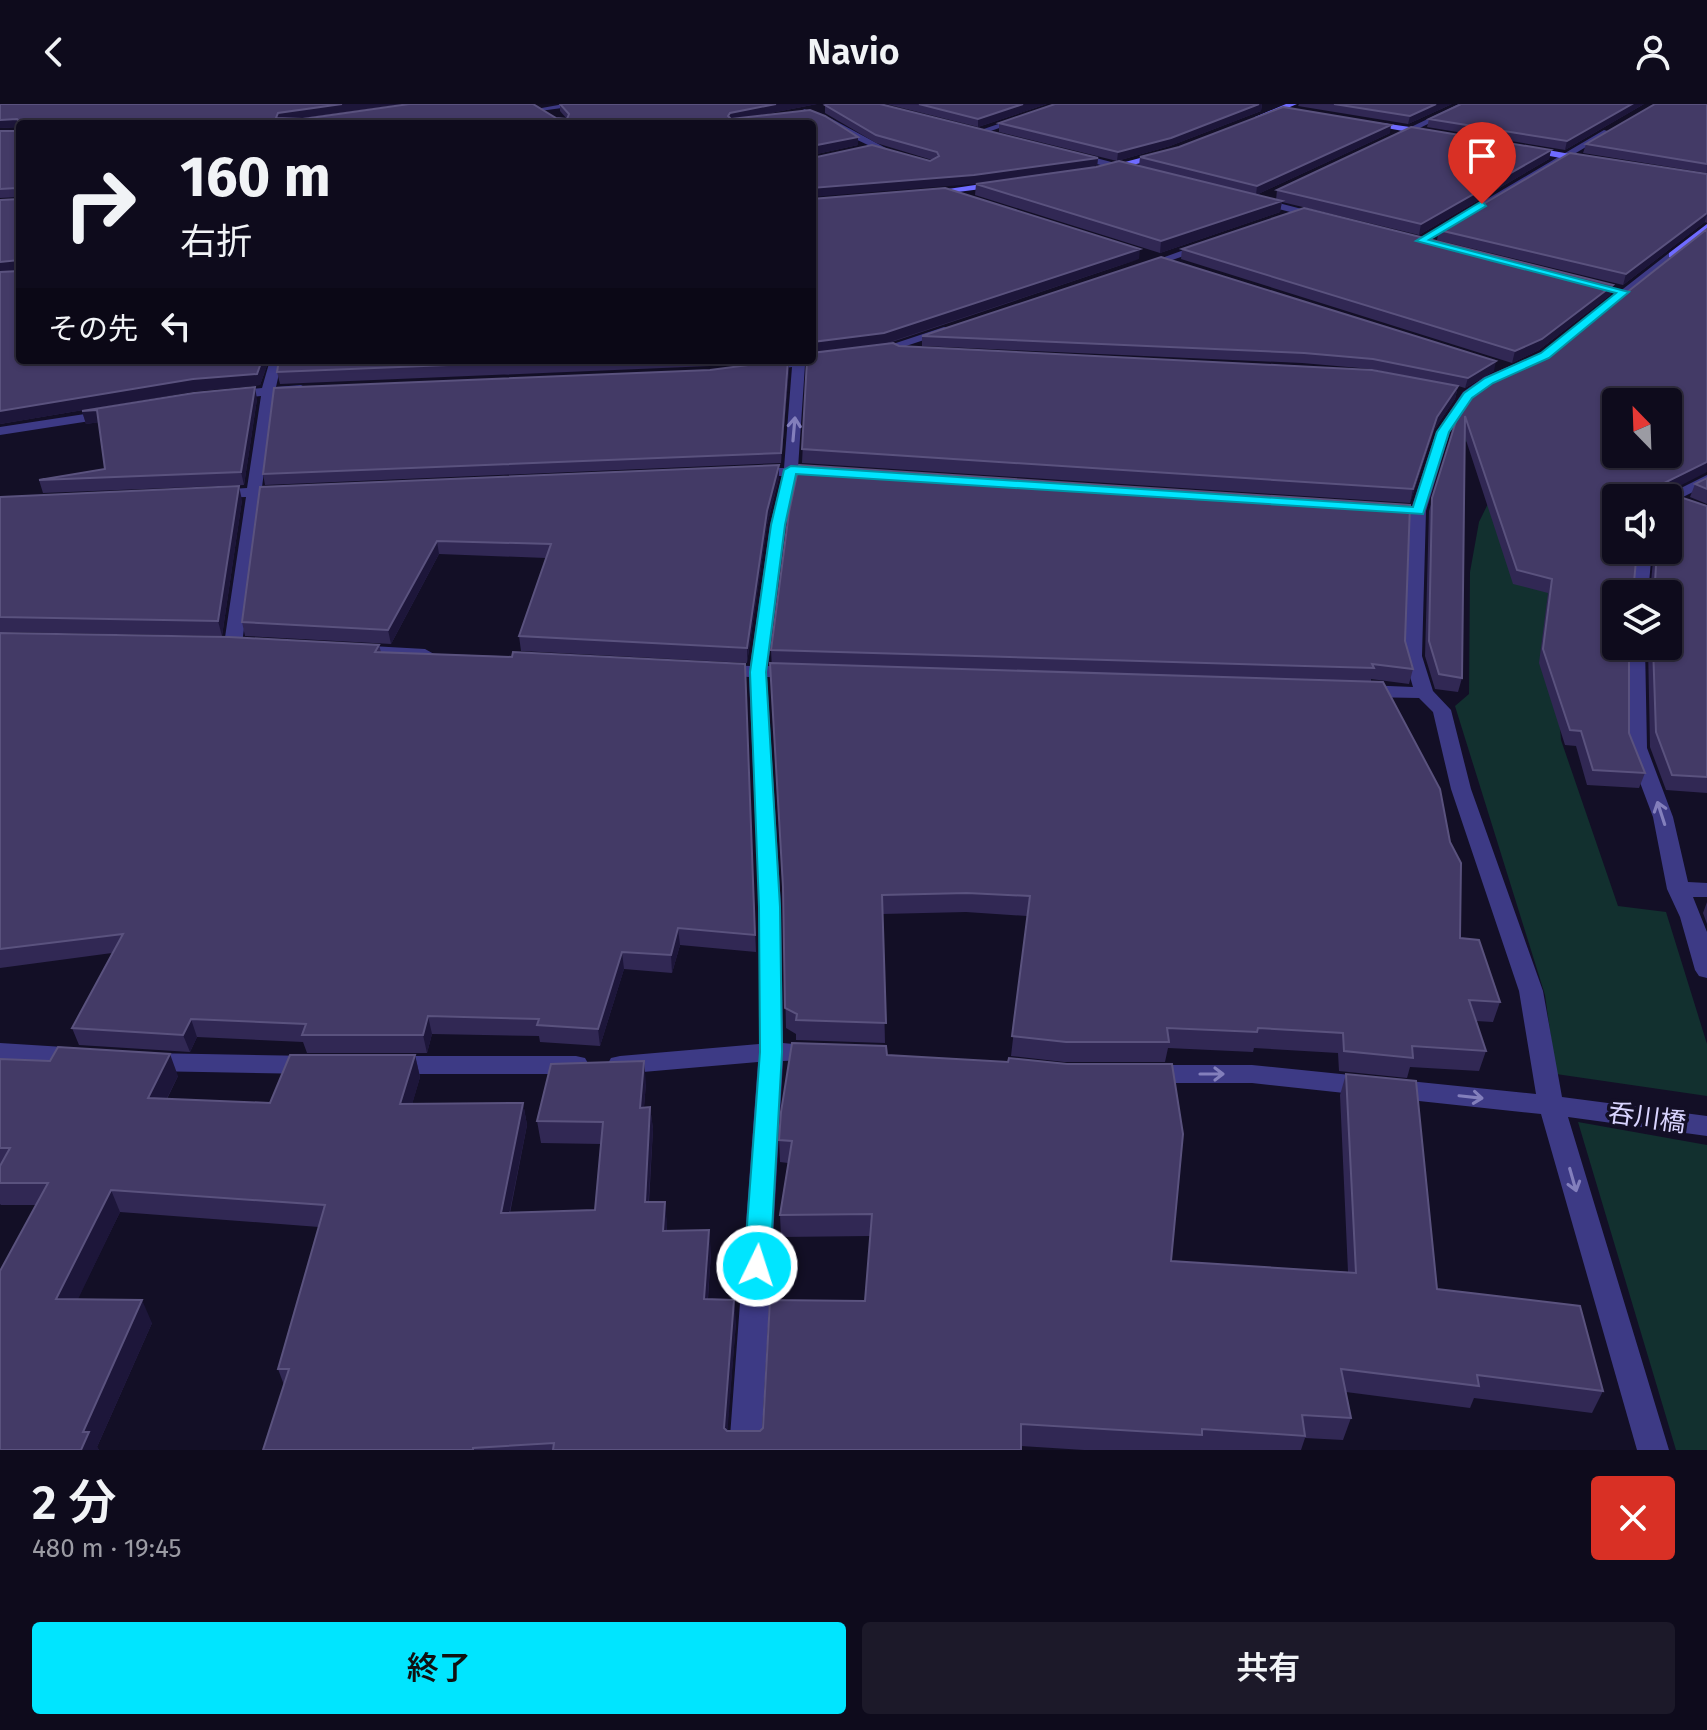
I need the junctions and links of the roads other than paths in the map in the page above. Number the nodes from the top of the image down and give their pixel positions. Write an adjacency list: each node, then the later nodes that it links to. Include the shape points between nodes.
1 (526, 104): 8 (street)
2 (587, 104): 8 (street)
3 (1065, 104): 19 (street)
4 (1293, 104): 9 (street)
5 (1465, 104): 18 (street)
6 (1252, 105): 9 (street)
7 (819, 108): 10 (street)
8 (540, 109): 13 (street)
9 (1280, 109): 11 (street); 15 (street)
10 (804, 111): 12 (street); 26 (street, via 833,122 868,149)
11 (1303, 112)
12 (791, 113)
13 (556, 116)
14 (1351, 120): 18 (street)
15 (1250, 121)
16 (1616, 127): 27 (street)
17 (966, 129): 19 (street)
18 (1410, 130): 20 (street); 22 (street)
19 (979, 132): 21 (street)
20 (1441, 135)
21 (1000, 137)
22 (1382, 143)
23 (1182, 148): 29 (street)
24 (1519, 148): 27 (street)
25 (1059, 152): 29 (street)
26 (902, 156)
27 (1566, 156): 28 (street); 45 (street)
28 (1597, 161)
29 (1119, 167): 30 (street); 31 (street)
30 (1090, 172)
31 (1150, 174)
32 (1017, 182): 33 (street)
33 (943, 191): 34 (street); 37 (street)
34 (914, 194)
35 (1272, 194): 38 (street)
36 (1243, 197): 38 (street)
37 (971, 200)
38 (1258, 201): 39 (street)
39 (1302, 212): 40 (street); 41 (street)
40 (1332, 219)
41 (1274, 222)
42 (1707, 227): 77 (street, via 1617,290 1545,356 1505,367 1461,394)
43 (1406, 238): 45 (street)
44 (1218, 241): 48 (street)
45 (1421, 241): 46 (street)
46 (1436, 245)
47 (1147, 256): 48 (street)
48 (1162, 260): 49 (street); 50 (street)
49 (1178, 265)
50 (1133, 270)
51 (959, 327): 52 (street)
52 (887, 350): 53 (street); 54 (street)
53 (919, 352)
54 (858, 354)
55 (843, 356): 56 (street)
56 (816, 359)
57 (275, 364): 62 (street)
58 (779, 364): 60 (street)
59 (798, 364): 66 (street, one-way to 59)
60 (754, 368)
61 (313, 389): 62 (street)
62 (268, 391): 63 (street); 71 (street)
63 (211, 397)
64 (129, 411): 65 (street)
65 (0, 431)
66 (791, 470): 67 (street); 68 (street); 83 (street)
67 (743, 472)
68 (836, 473)
69 (1707, 479): 72 (street)
70 (302, 490): 71 (street)
71 (254, 492): 73 (street); 78 (street)
72 (1682, 492)
73 (207, 494)
74 (1682, 503): 76 (street)
75 (1370, 508): 77 (street)
76 (1695, 508)
77 (1418, 511): 86 (street, via 1413,656)
78 (233, 644)
79 (328, 649): 80 (street)
80 (440, 655)
81 (1636, 660): 87 (street, one-way to 81, via 1663,817 1637,748)
82 (695, 668): 83 (street)
83 (758, 672): 84 (street); 90 (street)
84 (819, 674)
85 (1348, 691): 86 (street)
86 (1424, 693): 96 (street, via 1442,710 1461,789 1531,991)
87 (1678, 889): 88 (street); 89 (street)
88 (1707, 890)
89 (1707, 970)
90 (771, 1052): 92 (street); 94 (street, via 638,1065); 98 (street)
91 (1, 1054): 93 (street, via 197,1065)
92 (846, 1054)
93 (339, 1065)
94 (370, 1065)
95 (1127, 1074): 96 (street, 呑川橋, one-way to 96, via 1252,1074)
96 (1551, 1105): 97 (street, 呑川橋); 99 (street, one-way to 99)
97 (1707, 1126)
98 (745, 1450)
99 (1653, 1450)

